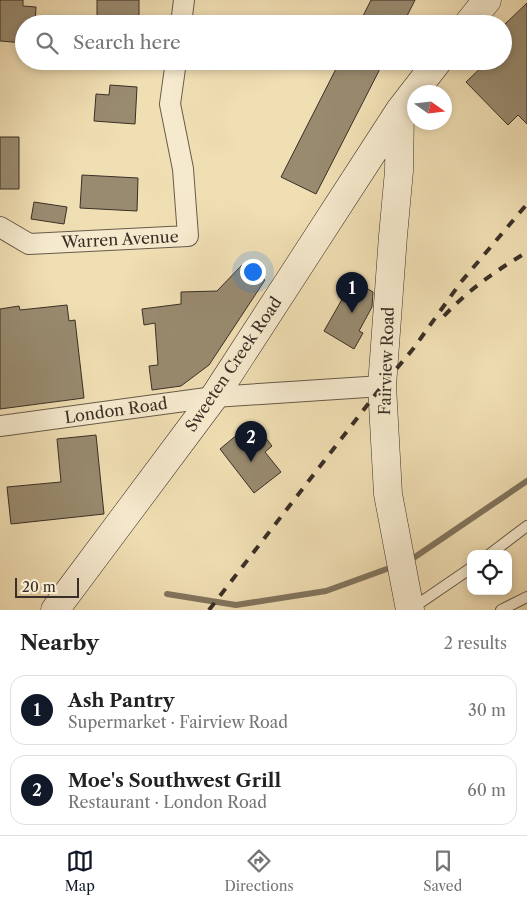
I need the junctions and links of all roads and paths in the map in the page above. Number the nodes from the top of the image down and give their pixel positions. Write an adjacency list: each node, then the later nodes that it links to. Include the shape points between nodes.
1 (184, 0): 3 (street)
2 (487, 0): 4 (main road)
3 (182, 15)
4 (475, 15)
5 (175, 70): 8 (street, Warren Avenue, via 170,104 183,169 188,236 29,244)
6 (431, 70): 7 (main road, Sweeten Creek Road)
7 (400, 110): 9 (main road, Fairview Road, via 399,171); 10 (main road, Sweeten Creek Road)
8 (0, 228)
9 (382, 386): 10 (street, London Road); 16 (main road, Fairview Road, via 388,494)
10 (214, 397): 11 (street, London Road); 17 (main road, Sweeten Creek Road)
11 (0, 426)
12 (527, 526): 13 (lane)
13 (495, 550)
14 (467, 570): 16 (lane)
15 (527, 597): 18 (lane)
16 (408, 602)
17 (55, 610)
18 (501, 610)

